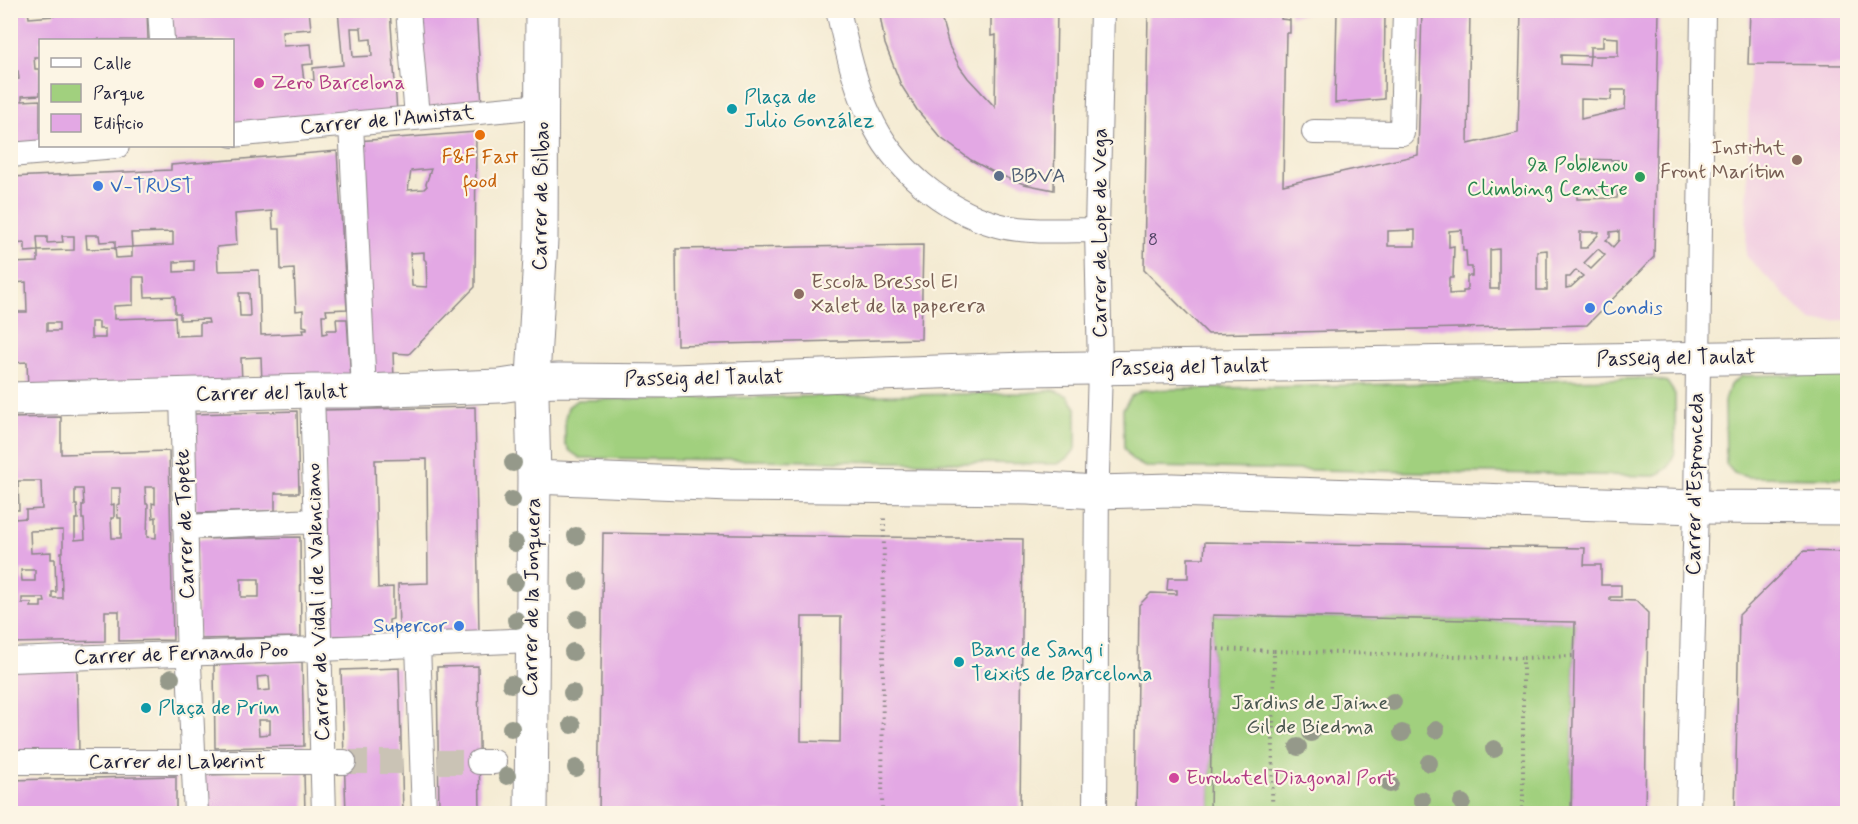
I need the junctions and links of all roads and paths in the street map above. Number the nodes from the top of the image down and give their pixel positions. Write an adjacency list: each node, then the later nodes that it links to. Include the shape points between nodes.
1 (160, 10): 8 (street)
2 (408, 10): 10 (street)
3 (542, 10): 9 (street, Carrer de Bilbao)
4 (838, 10): 16 (street, via 848,54 876,129 907,170 934,194 998,225)
5 (1102, 10): 16 (street, Carrer de Lope de Vega)
6 (1405, 10): 12 (street, via 1402,133)
7 (1703, 10): 18 (street, Carrer d'Espronceda)
8 (162, 39)
9 (542, 106): 10 (street, Carrer de l'Amistat); 20 (street, Carrer de Bilbao, via 541,240)
10 (417, 117): 11 (street, Carrer de l'Amistat)
11 (351, 124): 13 (street, Carrer de l'Amistat); 22 (street)
12 (1314, 132)
13 (234, 135)
14 (105, 147): 15 (street)
15 (10, 155)
16 (1097, 230): 19 (street, Carrer de Lope de Vega)
17 (1848, 356): 18 (street, Passeig del Taulat)
18 (1697, 358): 19 (street, Passeig del Taulat); 27 (street, Carrer d'Espronceda)
19 (1100, 368): 20 (street, Passeig del Taulat, via 672,381); 26 (street, Carrer de Lope de Vega)
20 (533, 381): 22 (street, Carrer del Taulat, via 500,386); 25 (street, Carrer de la Jonquera)
21 (312, 391): 22 (street, Carrer del Taulat); 23 (street, Carrer del Taulat); 30 (street, Carrer de Vidal i de Valenciano)
22 (364, 391)
23 (182, 395): 24 (street, Carrer del Taulat); 31 (street, Carrer de Topete)
24 (10, 399)
25 (534, 477): 26 (street); 32 (street, Carrer de la Jonquera)
26 (1097, 492): 27 (street, via 1172,490); 49 (street, Carrer de Lope de Vega)
27 (1696, 507): 28 (street); 52 (street, Carrer d'Espronceda)
28 (1848, 508)
29 (884, 513): 48 (path)
30 (315, 521): 31 (street); 35 (street, Carrer de Vidal i de Valenciano)
31 (185, 527): 37 (street, Carrer de Topete)
32 (532, 640): 33 (street, Carrer de Fernando Poo); 47 (street, Carrer de la Jonquera)
33 (418, 645): 35 (street, Carrer de Fernando Poo); 46 (street)
34 (1212, 649): 36 (path)
35 (320, 650): 37 (street, Carrer de Fernando Poo); 43 (street, Carrer de Vidal i de Valenciano)
36 (1274, 651): 39 (path); 50 (path)
37 (189, 654): 40 (street, Carrer de Fernando Poo); 42 (street, Carrer de Topete)
38 (1574, 656): 39 (path)
39 (1523, 658): 51 (path)
40 (10, 660)
41 (10, 762): 42 (street, Carrer del Laberint)
42 (194, 762): 43 (street, Carrer del Laberint); 44 (street)
43 (333, 762): 45 (street, Carrer de Vidal i de Valenciano)
44 (196, 813)
45 (324, 813)
46 (424, 813)
47 (531, 813)
48 (882, 813)
49 (1095, 813)
50 (1272, 813)
51 (1523, 813)
52 (1688, 813)

